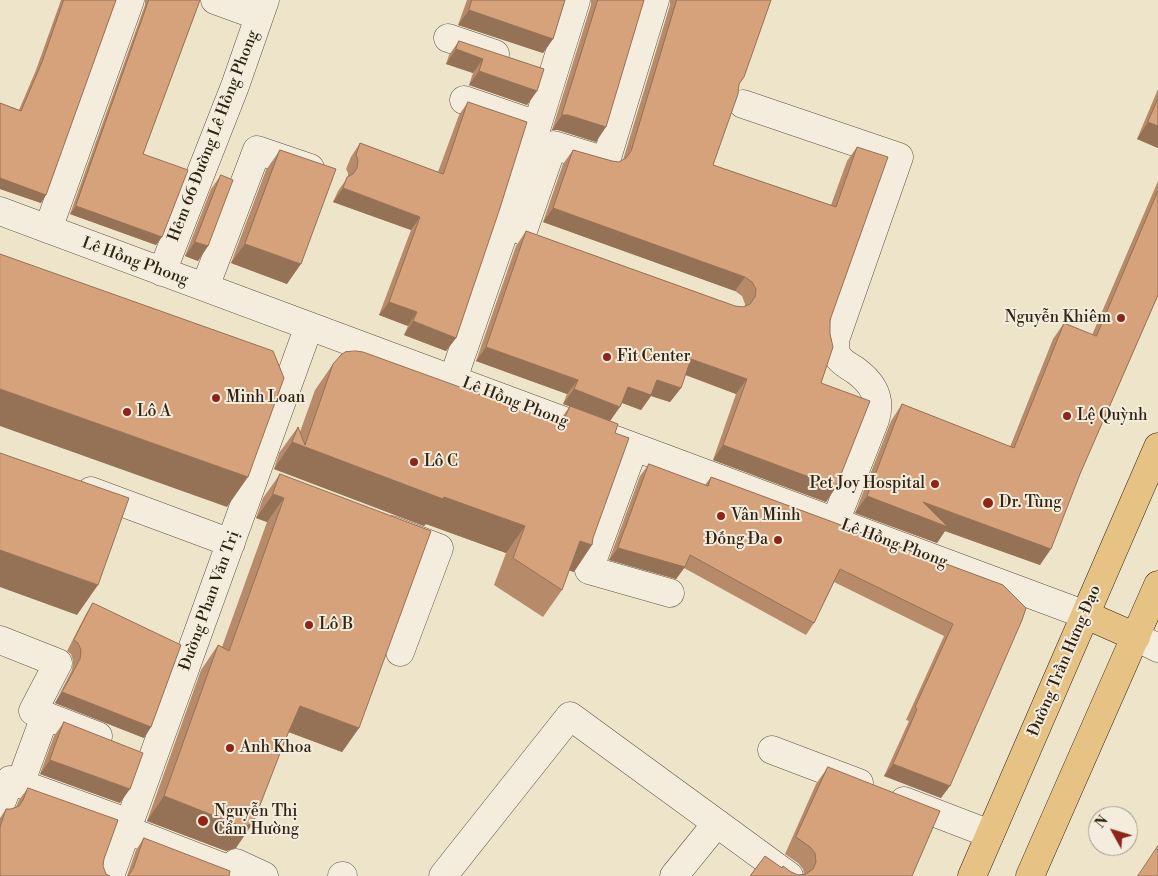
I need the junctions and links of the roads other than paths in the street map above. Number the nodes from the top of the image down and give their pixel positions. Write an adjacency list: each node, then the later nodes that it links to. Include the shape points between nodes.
1 (130, 0): 13 (street)
2 (215, 0): 5 (street)
3 (576, 0): 7 (street)
4 (655, 0): 14 (street, via 606,161 553,145)
5 (262, 8): 15 (street, Hẻm 66 Đường Lê Hồng Phong)
6 (448, 38): 7 (street)
7 (553, 73): 10 (street)
8 (464, 100): 10 (street)
9 (743, 104): 25 (street, via 899,157 835,340 839,358 870,384 878,403)
10 (537, 125): 14 (street)
11 (332, 176): 16 (street, via 257,150)
12 (0, 211): 13 (street, Lê Hồng Phong)
13 (48, 229): 15 (street, Lê Hồng Phong)
14 (523, 233): 18 (street)
15 (162, 272): 16 (street, Lê Hồng Phong)
16 (205, 287): 17 (street, Lê Hồng Phong)
17 (309, 326): 18 (street, Lê Hồng Phong); 21 (street, Đường Phan Văn Trị)
18 (453, 379): 19 (street, Lê Hồng Phong)
19 (634, 447): 25 (street, Lê Hồng Phong); 28 (street, via 589,570)
20 (1158, 447): 29 (main road, Đường Trần Hưng Đạo)
21 (254, 478): 23 (street); 26 (street, Đường Phan Văn Trị)
22 (65, 482): 26 (street)
23 (280, 488)
24 (368, 521): 32 (street, via 439,548)
25 (835, 522): 29 (street, Lê Hồng Phong)
26 (231, 542): 35 (street, Đường Phan Văn Trị)
27 (1158, 585): 31 (main road)
28 (670, 594)
29 (1086, 615): 31 (main road); 40 (main road, Đường Trần Hưng Đạo)
30 (0, 640): 33 (street, via 58,663 33,711)
31 (1147, 642): 47 (main road)
32 (400, 652)
33 (45, 716): 35 (street); 36 (street)
34 (772, 750): 40 (street)
35 (153, 758): 39 (street, Đường Phan Văn Trị)
36 (20, 784): 37 (street, via 10,780); 39 (street)
37 (0, 806)
38 (717, 823): 43 (street, via 570,716); 44 (street); 45 (street)
39 (128, 827): 41 (street, Đường Phan Văn Trị); 42 (street, via 233,871 236,862)
40 (990, 834): 46 (main road, Đường Trần Hưng Đạo)
41 (110, 876)
42 (264, 876)
43 (443, 876)
44 (674, 876)
45 (789, 876)
46 (972, 876)
47 (1030, 876)

